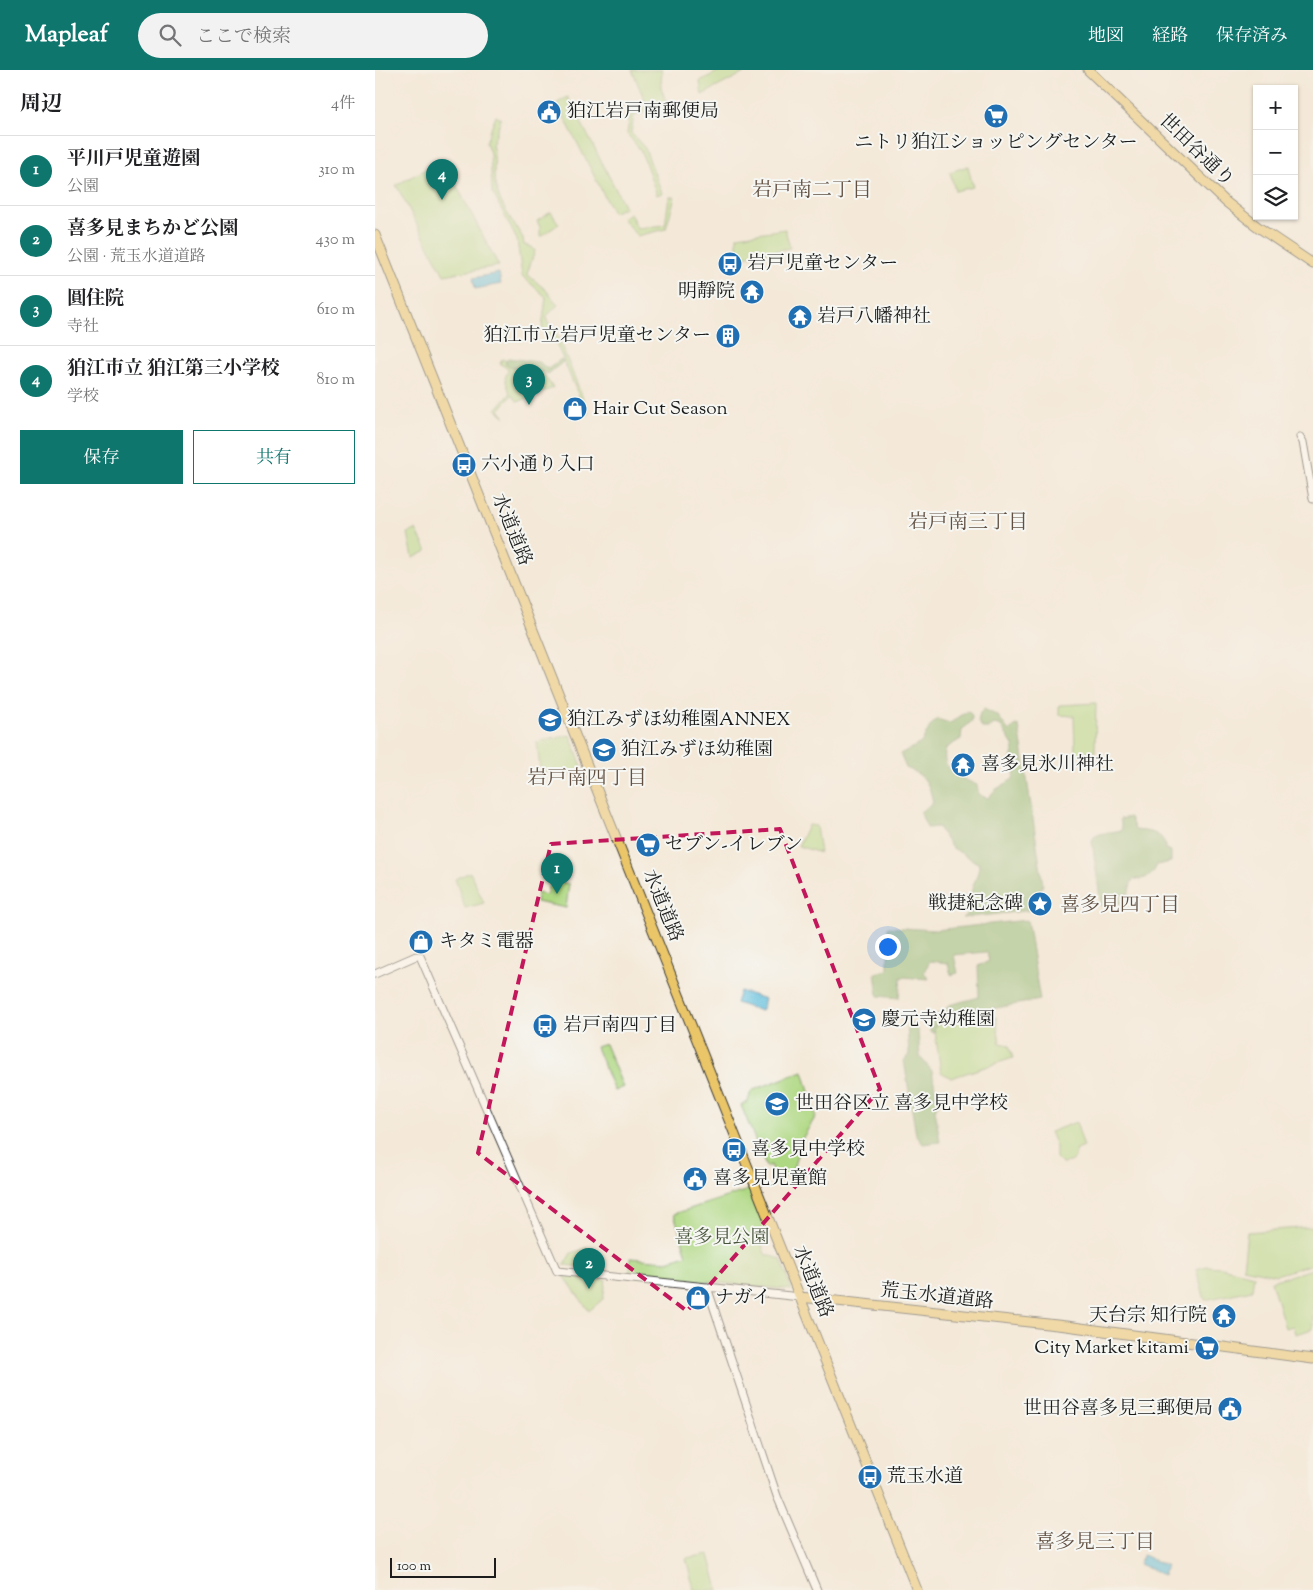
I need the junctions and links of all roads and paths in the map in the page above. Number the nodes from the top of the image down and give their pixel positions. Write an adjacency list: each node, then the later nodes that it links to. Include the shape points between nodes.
1 (1088, 70): 3 (main road, 世田谷通り, via 1226,202)
2 (375, 235): 8 (main road, 水道道路)
3 (1313, 264)
4 (1300, 437): 5 (street)
5 (1313, 499)
6 (375, 974): 7 (street, 荒玉水道道路, via 420,956 557,1271)
7 (707, 1286): 8 (street, 荒玉水道道路); 10 (street, via 777,1496)
8 (800, 1297): 9 (main road, 荒玉水道道路, via 1066,1326); 11 (main road, 水道道路)
9 (1313, 1359)
10 (817, 1590)
11 (917, 1590)

